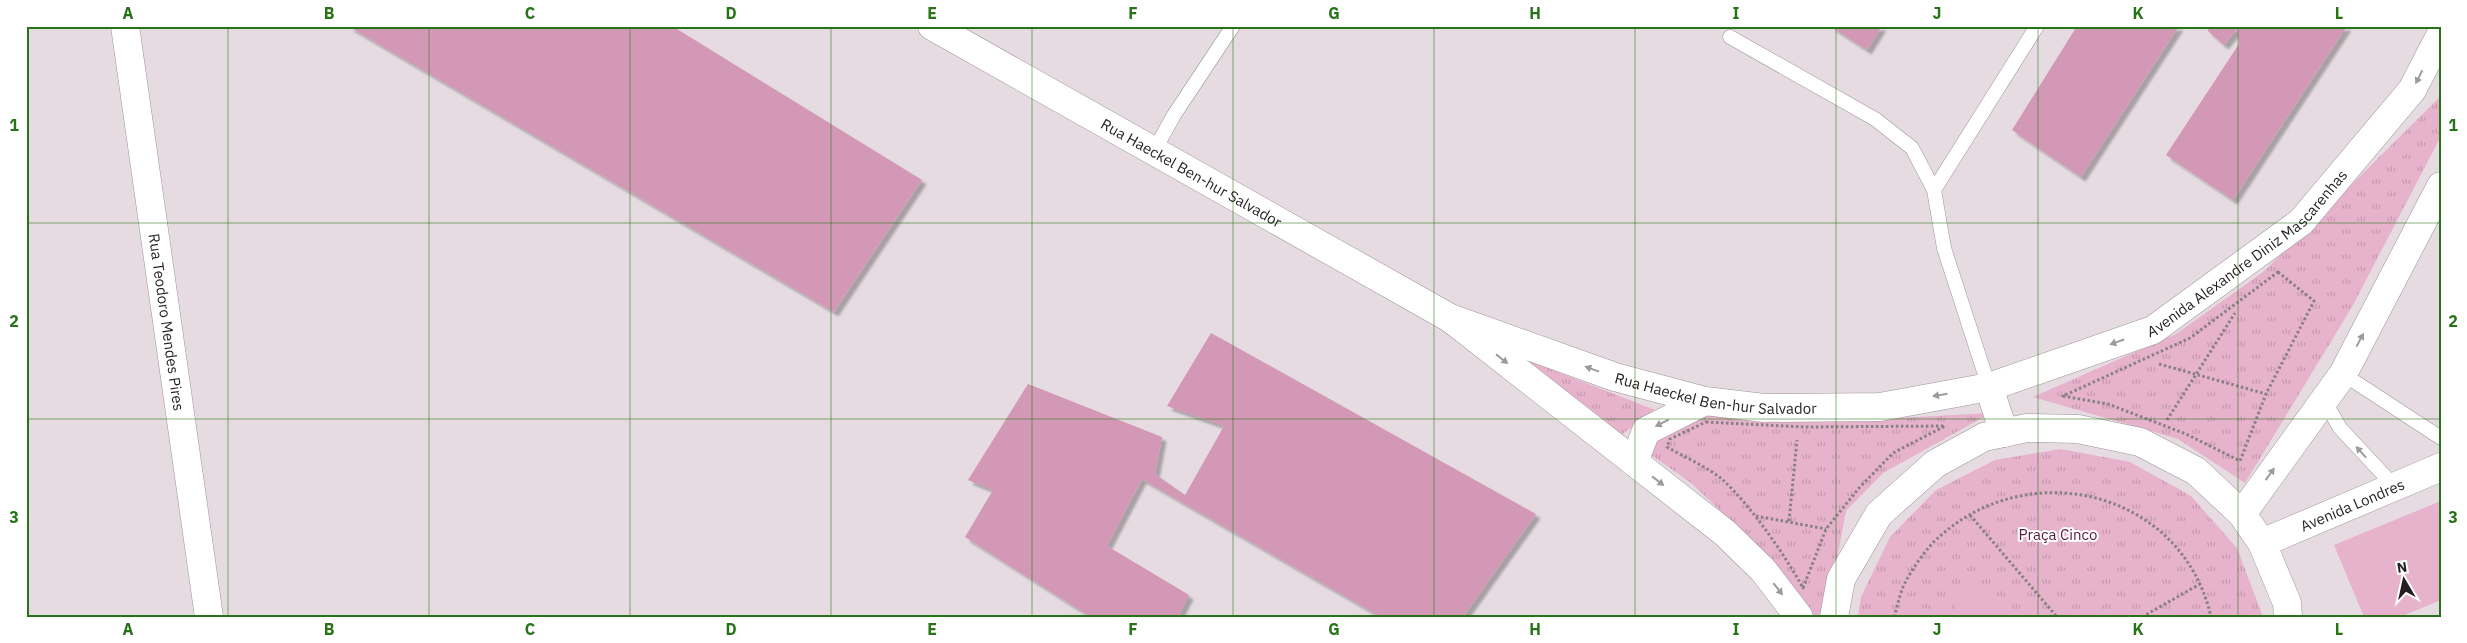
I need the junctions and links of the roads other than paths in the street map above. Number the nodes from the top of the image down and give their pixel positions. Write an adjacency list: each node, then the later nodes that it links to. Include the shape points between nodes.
1 (125, 26): 22 (street, Rua Teodoro Mendes Pires)
2 (932, 26): 7 (street, Rua Haeckel Ben-hur Salvador)
3 (1233, 26): 7 (lane)
4 (2036, 26): 9 (lane)
5 (2441, 34): 12 (street, Avenida Alexandre Diniz Mascarenhas, one-way to 12, via 2412,90 2300,222 2153,330)
6 (1730, 37): 9 (lane, via 1875,119 1912,148)
7 (1154, 151): 10 (street, Rua Haeckel Ben-hur Salvador)
8 (2441, 186): 11 (street, one-way to 8)
9 (1934, 190): 12 (lane, via 1944,248)
10 (1450, 318): 13 (street, Rua Haeckel Ben-hur Salvador, one-way to 10, via 1615,377); 17 (street, Rua Haeckel Ben-hur Salvador, one-way to 17)
11 (2343, 374): 14 (street); 16 (lane)
12 (1988, 387): 13 (street, Rua Haeckel Ben-hur Salvador, one-way to 13, via 1880,407 1764,408); 15 (street)
13 (1705, 400): 17 (street, one-way to 17, via 1646,431)
14 (2324, 400): 19 (lane, one-way to 14, via 2340,428); 20 (street, one-way to 14)
15 (2004, 433): 20 (street, via 2027,428 2078,429 2140,442 2196,471); 24 (street, via 1984,437 1934,464 1879,514 1841,579)
16 (2441, 438)
17 (1634, 462): 23 (street, Rua Haeckel Ben-hur Salvador, one-way to 23, via 1725,533 1767,575)
18 (2441, 467): 19 (street, Avenida Londres)
19 (2395, 486): 21 (street, Avenida Londres)
20 (2242, 514): 21 (street)
21 (2262, 543): 25 (street, via 2287,603)
22 (209, 617)
23 (1799, 617)
24 (1834, 617)
25 (2288, 617)

